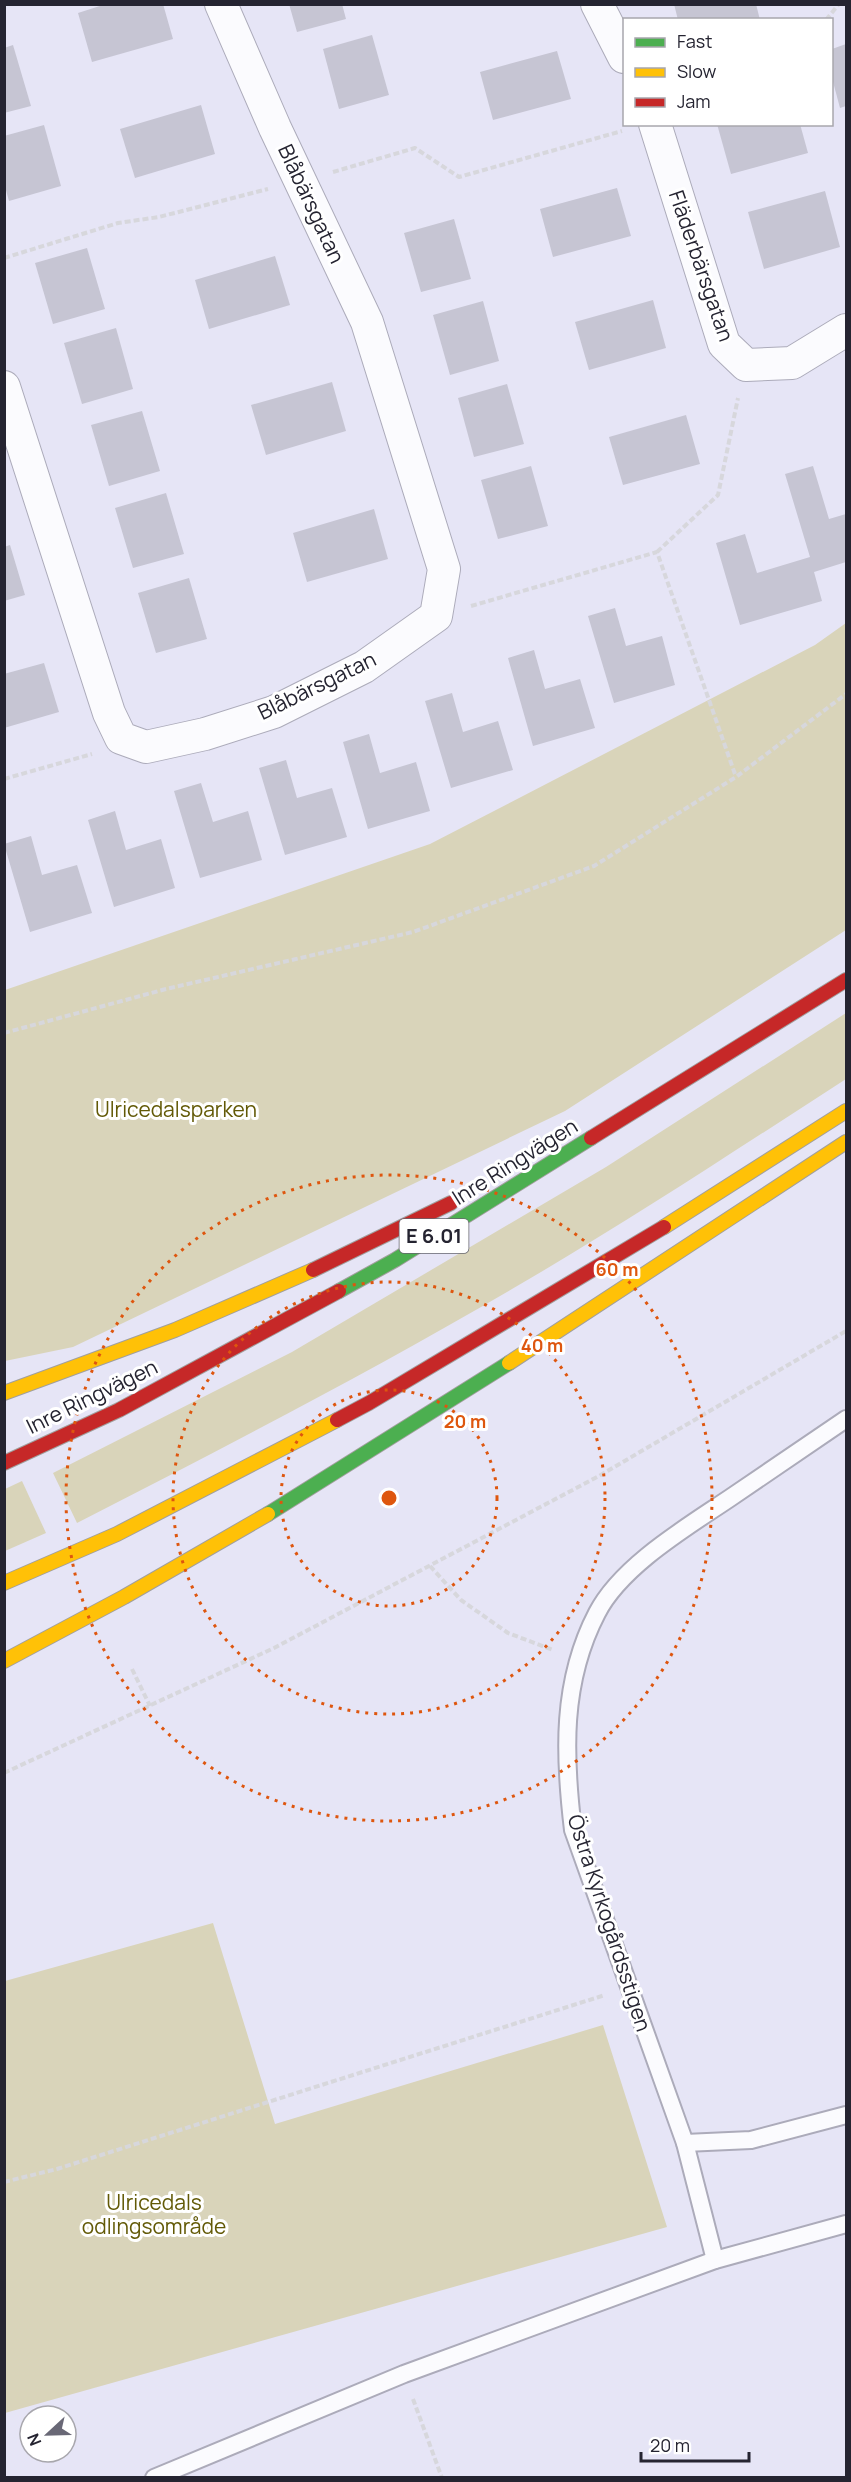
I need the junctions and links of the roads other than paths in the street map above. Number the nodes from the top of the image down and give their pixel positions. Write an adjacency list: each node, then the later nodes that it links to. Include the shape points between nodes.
1 (221, 4): 6 (street, Blåbärsgatan, via 367,322 444,569 436,616 364,668 274,712 205,734 146,747 121,738 109,712)
2 (597, 4): 3 (street)
3 (623, 55)
4 (656, 126): 5 (street, Fläderbärsgatan, via 724,344 746,365 792,363)
5 (846, 330)
6 (4, 387)
7 (846, 980): 9 (highway, Inre Ringvägen / E 6.01)
8 (846, 1110): 16 (highway, via 692,1210 369,1402 117,1534)
9 (628, 1116): 11 (highway); 15 (highway, Inre Ringvägen / E 6.01, via 395,1260 119,1410)
10 (846, 1142): 17 (highway, via 710,1235 350,1465 151,1583)
11 (500, 1178)
12 (460, 1198): 13 (highway, via 250,1300 110,1357)
13 (4, 1393)
14 (846, 1419): 19 (lane, Östra Kyrkogårdsstigen, via 667,1540 620,1581 597,1611 570,1690 565,1732 573,1830)
15 (4, 1463)
16 (4, 1583)
17 (4, 1661)
18 (846, 2115): 19 (lane, via 751,2140)
19 (685, 2143): 21 (lane, Östra Kyrkogårdsstigen)
20 (846, 2224): 21 (lane)
21 (715, 2260): 22 (lane, via 404,2374)
22 (154, 2478)

